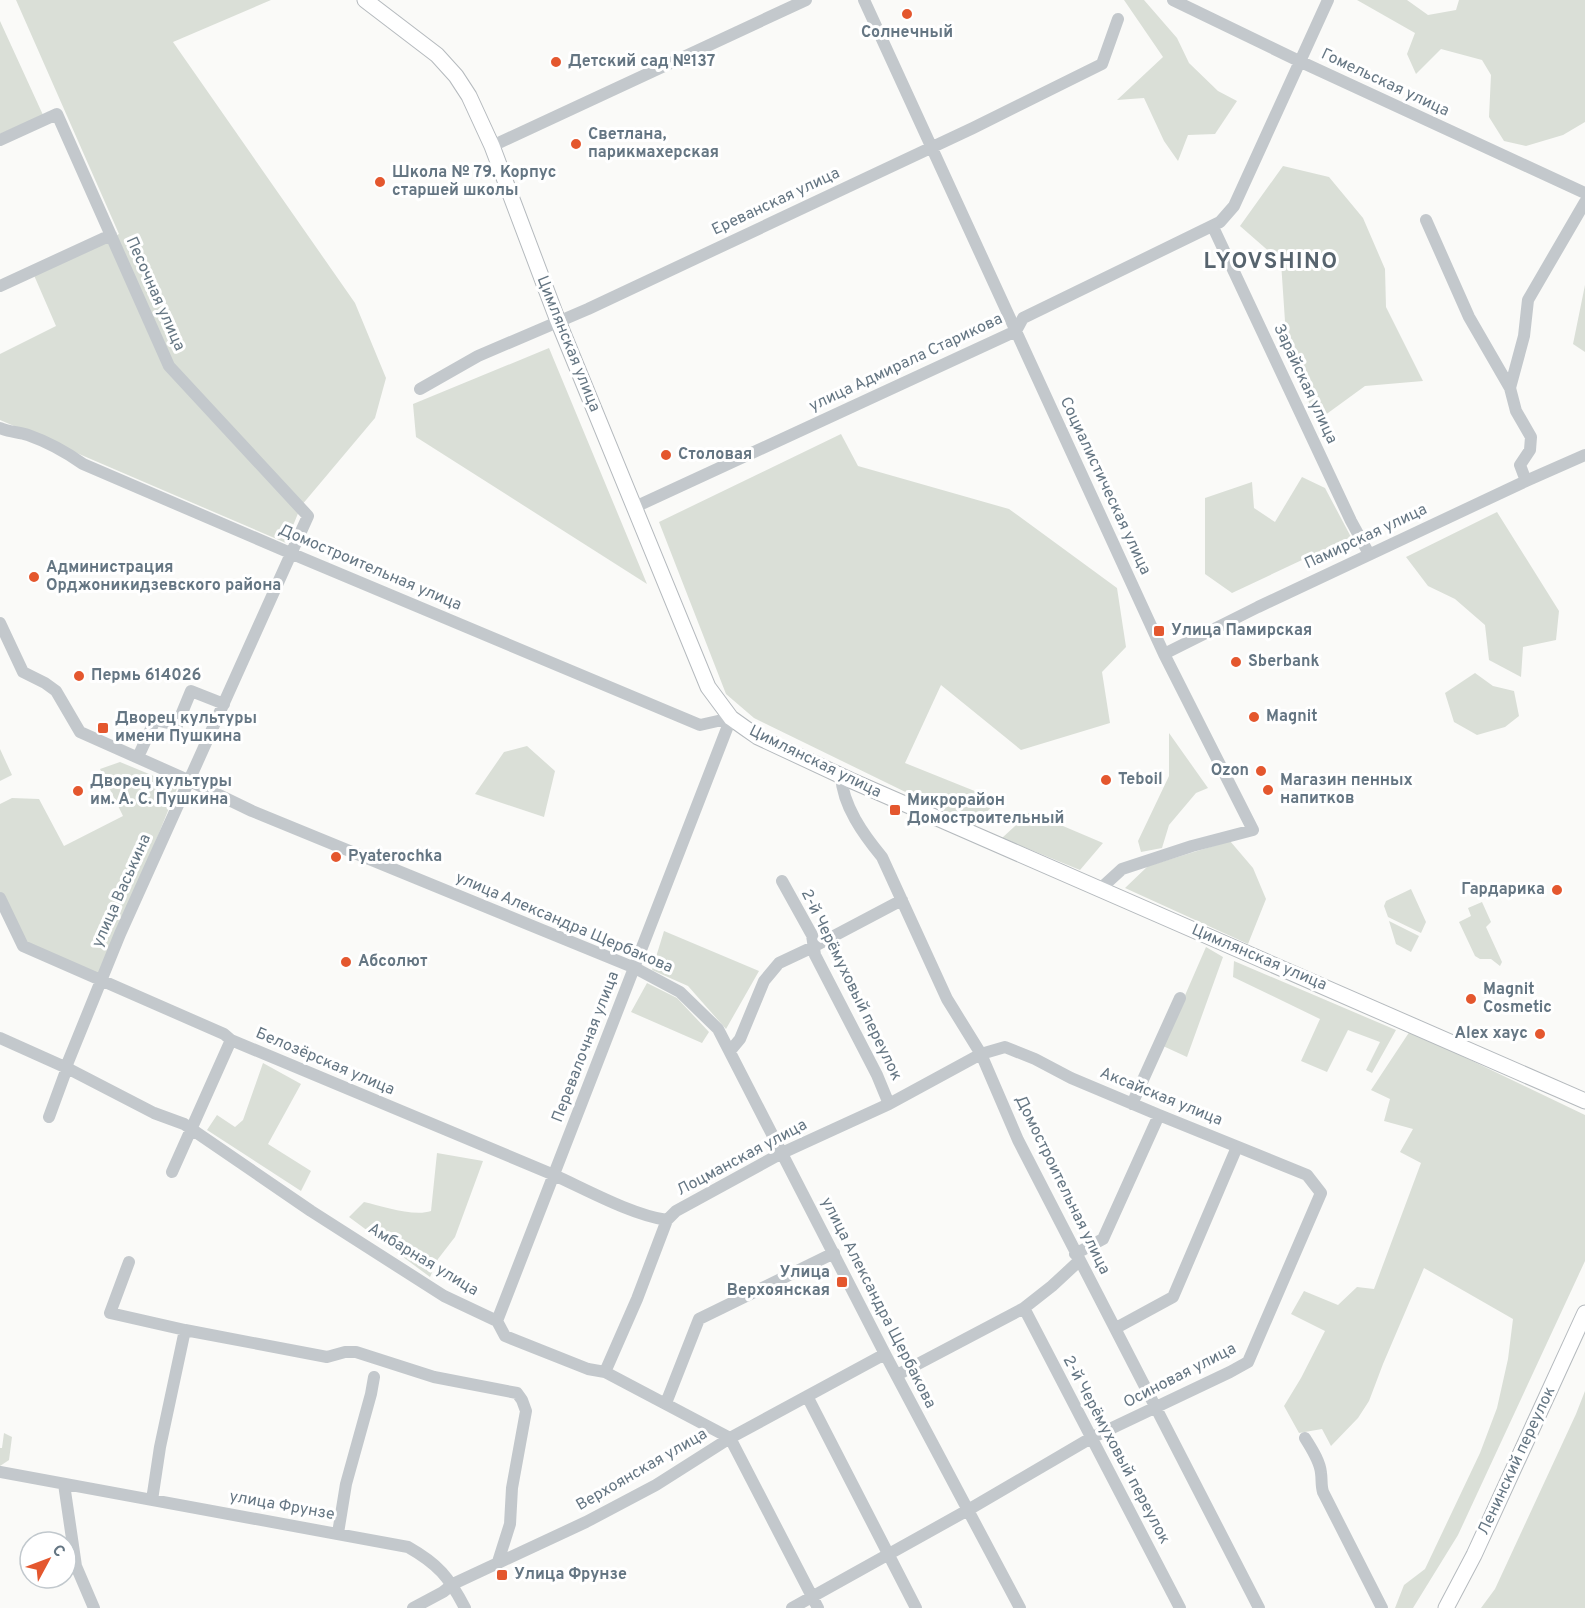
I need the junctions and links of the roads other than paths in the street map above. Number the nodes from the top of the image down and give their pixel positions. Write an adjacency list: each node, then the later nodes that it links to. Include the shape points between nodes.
1 (365, 0): 9 (main road, Цимлянская улица, via 437,55 456,76)
2 (806, 0): 9 (street)
3 (864, 0): 10 (street, Социалистическая улица)
4 (1173, 0): 7 (street, Гомельская улица)
5 (1328, 0): 7 (street, улица Адмирала Старикова)
6 (1118, 19): 10 (street, Ереванская улица, via 1102,64)
7 (1299, 61): 11 (street, Гомельская улица); 14 (street, улица Адмирала Старикова, via 1234,206)
8 (0, 140): 15 (street, Песочная улица, via 57,114)
9 (492, 146): 17 (main road, Цимлянская улица)
10 (932, 148): 17 (street, Ереванская улица); 18 (street, Социалистическая улица)
11 (1585, 193)
12 (1585, 202): 19 (street, via 1528,300 1524,336)
13 (1426, 220): 19 (street, via 1469,317)
14 (1213, 227): 18 (street, улица Адмирала Старикова, via 1023,318); 27 (street, Зарайская улица)
15 (111, 236): 16 (street); 25 (street, Песочная улица, via 169,366)
16 (0, 286)
17 (558, 321): 20 (street, Ереванская улица, via 478,356); 24 (main road, Цимлянская улица)
18 (1016, 331): 24 (street, улица Адмирала Старикова); 29 (street, Социалистическая улица)
19 (1510, 388): 23 (street, via 1516,411 1531,437 1530,450 1520,465)
20 (420, 389)
21 (0, 428): 26 (street, Домостроительная улица, via 58,448 83,464)
22 (1585, 455): 23 (street, Памирская улица)
23 (1526, 481): 27 (street, Памирская улица)
24 (635, 507): 31 (main road, Цимлянская улица, via 708,687)
25 (308, 516): 26 (street, улица Васькина)
26 (291, 553): 30 (street, улица Васькина); 31 (street, Домостроительная улица, via 700,725)
27 (1369, 554): 29 (street, Памирская улица, via 1187,647)
28 (0, 623): 32 (street, улица Александра Щербакова, via 22,672 56,691 80,732)
29 (1164, 654): 36 (street, Социалистическая улица, via 1253,830 1122,869)
30 (224, 704): 32 (street, via 191,691 177,725 155,720); 34 (street, улица Васькина)
31 (731, 718): 33 (main road, Цимлянская улица, via 758,737); 40 (street, Перевалочная улица)
32 (138, 758): 34 (street, улица Александра Щербакова)
33 (841, 776): 36 (main road, Цимлянская улица); 38 (street, Домостроительная улица, via 842,792 865,837 882,857)
34 (190, 781): 40 (street, улица Александра Щербакова, via 252,811); 41 (street, улица Васькина)
35 (782, 881): 39 (street, 2-й Черёмуховый переулок, via 812,935)
36 (1099, 890): 48 (main road, Цимлянская улица)
37 (0, 898): 41 (street, Белозёрская улица, via 23,946)
38 (902, 900): 39 (street); 46 (street, Домостроительная улица, via 948,999)
39 (813, 947): 45 (street, via 779,963 764,981 740,1039); 49 (street, 2-й Черёмуховый переулок)
40 (635, 968): 45 (street, улица Александра Щербакова, via 680,992 718,1029); 57 (street, Перевалочная улица)
41 (102, 980): 44 (street, Белозёрская улица); 47 (street, улица Васькина)
42 (1180, 998): 50 (street)
43 (0, 1038): 47 (street, Амбарная улица)
44 (231, 1040): 53 (street); 57 (street, Белозёрская улица)
45 (730, 1051): 55 (street, улица Александра Щербакова)
46 (981, 1054): 49 (street, Лоцманская улица); 50 (street, Аксайская улица, via 1005,1047); 61 (street, Домостроительная улица, via 1018,1140)
47 (67, 1068): 52 (street, улица Васькина); 53 (street, Амбарная улица)
48 (1585, 1101)
49 (889, 1104): 55 (street, Лоцманская улица)
50 (1132, 1104): 51 (street, Аксайская улица)
51 (1159, 1115): 54 (street, Аксайская улица); 61 (street, via 1103,1239)
52 (49, 1117)
53 (191, 1130): 56 (street); 65 (street, Амбарная улица, via 444,1296)
54 (1237, 1147): 58 (street, Аксайская улица, via 1307,1175); 66 (street, via 1173,1297)
55 (782, 1153): 59 (street, Лоцманская улица, via 676,1211); 60 (street, улица Александра Щербакова)
56 (172, 1172)
57 (554, 1175): 59 (street, Белозёрская улица); 65 (street, Перевалочная улица)
58 (1321, 1193): 74 (street, Осиновая улица, via 1248,1362)
59 (667, 1220): 69 (street, Лоцманская улица)
60 (834, 1253): 68 (street, улица Александра Щербакова); 73 (street, via 699,1319)
61 (1077, 1257): 63 (street, via 1052,1286); 66 (street, Домостроительная улица)
62 (129, 1262): 67 (street, via 110,1313)
63 (1024, 1308): 70 (street); 76 (street, 2-й Черёмуховый переулок)
64 (1585, 1313): 96 (main road, Ленинский переулок)
65 (497, 1321): 69 (street, Амбарная улица, via 505,1336)
66 (1116, 1328): 74 (street, Домостроительная улица)
67 (185, 1330): 80 (street); 84 (street, via 327,1357 356,1352 434,1377 517,1393 526,1411 512,1488 510,1524)
68 (885, 1354): 70 (street, улица Александра Щербакова); 72 (street, Верхоянская улица)
69 (605, 1372): 73 (street, Амбарная улица)
70 (897, 1375): 81 (street, улица Александра Щербакова)
71 (374, 1377): 82 (street)
72 (807, 1396): 75 (street, Верхоянская улица); 83 (street)
73 (666, 1403): 75 (street, Амбарная улица)
74 (1155, 1408): 76 (street, Осиновая улица); 94 (street, Домостроительная улица)
75 (730, 1438): 84 (street, Верхоянская улица, via 656,1485); 86 (street)
76 (1091, 1438): 81 (street, Осиновая улица); 93 (street, 2-й Черёмуховый переулок)
77 (1305, 1438): 95 (street, via 1319,1465 1323,1492)
78 (0, 1472): 79 (street, улица Фрунзе)
79 (64, 1484): 80 (street, улица Фрунзе); 87 (street, via 76,1566)
80 (152, 1500): 82 (street, улица Фрунзе)
81 (968, 1510): 83 (street, Осиновая улица); 92 (street, улица Александра Щербакова)
82 (338, 1533): 85 (street, улица Фрунзе, via 408,1547 431,1560)
83 (888, 1556): 86 (street, Осиновая улица); 91 (street)
84 (497, 1565): 85 (street, Верхоянская улица)
85 (453, 1584): 88 (street, Верхоянская улица); 89 (street, улица Фрунзе)
86 (815, 1603): 90 (street, Осиновая улица)
87 (94, 1608)
88 (413, 1608)
89 (465, 1608)
90 (792, 1608)
91 (916, 1608)
92 (1020, 1608)
93 (1180, 1608)
94 (1259, 1608)
95 (1382, 1608)
96 (1446, 1608)

